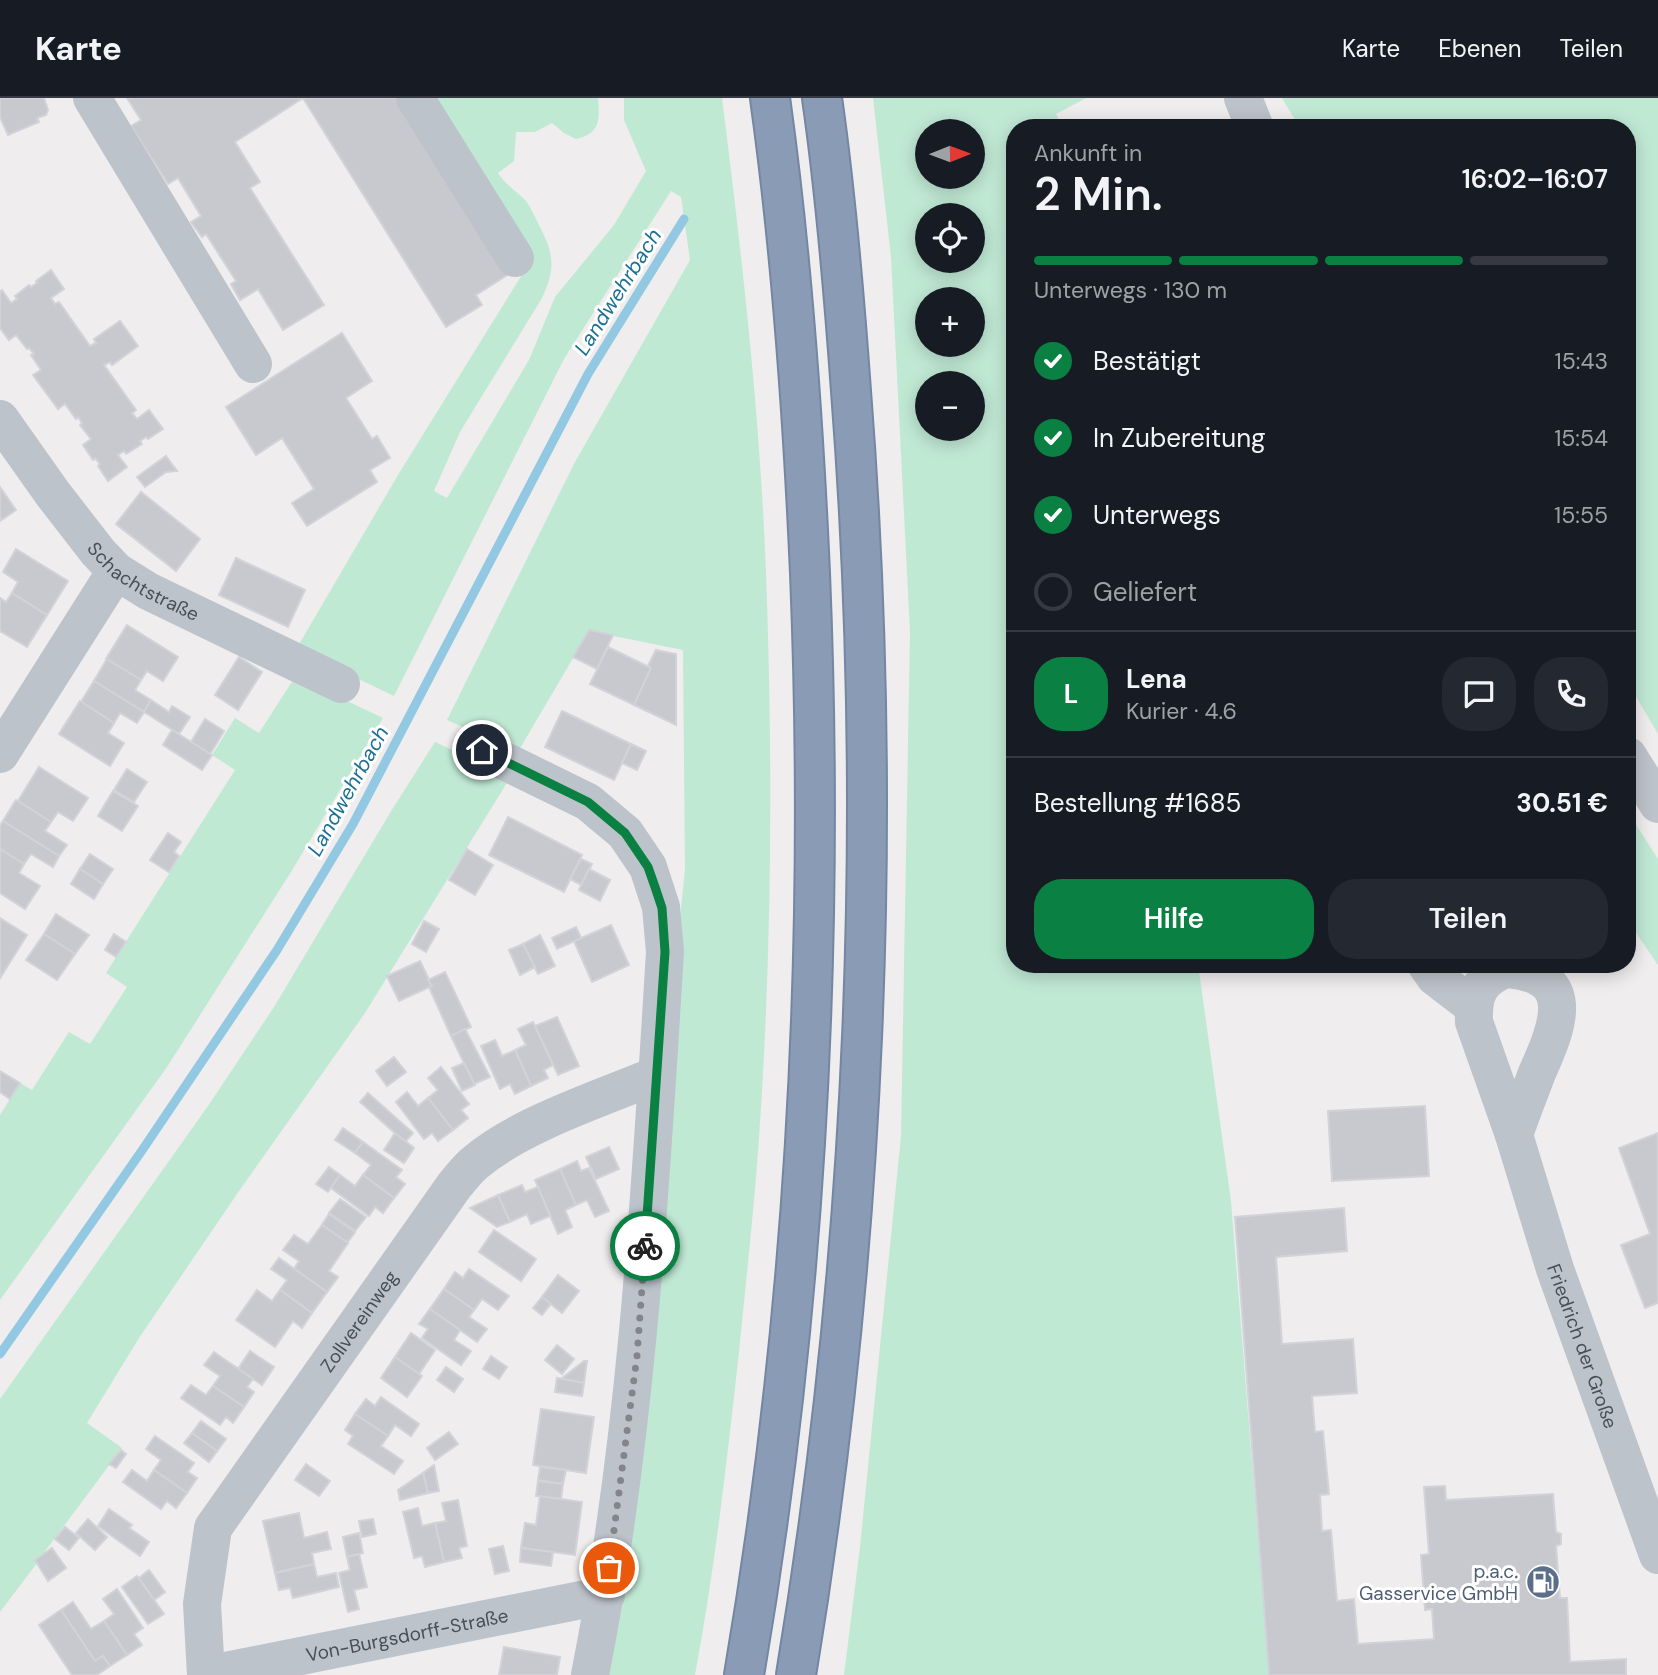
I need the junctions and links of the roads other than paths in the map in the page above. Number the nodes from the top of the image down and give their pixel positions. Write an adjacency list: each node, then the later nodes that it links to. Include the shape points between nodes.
1 (92, 98): 8 (street)
2 (415, 98): 7 (street)
3 (770, 98): 26 (highway, via 794,311 805,462 815,837 802,1182 773,1476)
4 (822, 98): 27 (highway, via 859,491 867,833 852,1206 818,1531)
5 (1243, 98): 6 (street)
6 (1251, 119)
7 (515, 258)
8 (254, 364)
9 (0, 419): 10 (street, Schachtstraße)
10 (116, 571): 11 (street, Schachtstraße, via 148,591); 13 (street)
11 (341, 684)
12 (482, 750): 20 (street, via 588,802 625,833 648,867 662,908 665,952)
13 (0, 754)
14 (1636, 769): 15 (street)
15 (1658, 804)
16 (1432, 973): 19 (street)
17 (1496, 973): 19 (street, via 1479,988)
18 (1531, 973): 21 (street, via 1548,984 1554,995 1556,1030)
19 (1473, 1006): 21 (street, Friedrich der Große, via 1474,1021)
20 (657, 1075): 23 (street, via 637,1356); 24 (street, Zollvereinweg, via 499,1144 454,1186 213,1528 202,1604)
21 (1514, 1135): 22 (street, Friedrich der Große, via 1555,1269)
22 (1658, 1555)
23 (606, 1595): 24 (street, Von-Burgsdorff-Straße); 25 (street)
24 (206, 1675)
25 (590, 1675)
26 (744, 1675)
27 (796, 1675)

